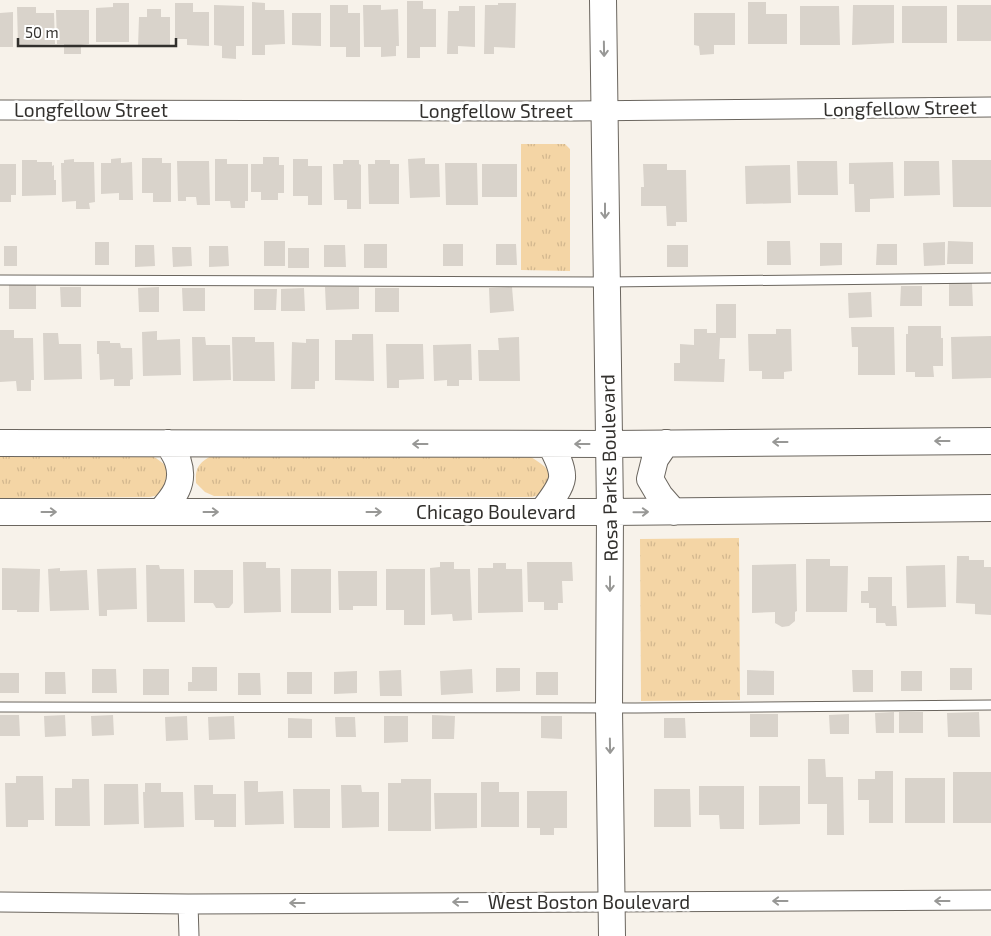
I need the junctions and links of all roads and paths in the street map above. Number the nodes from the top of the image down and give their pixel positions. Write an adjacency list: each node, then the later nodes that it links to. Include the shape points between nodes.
1 (603, 0): 4 (street, Rosa Parks Boulevard, one-way to 4)
2 (991, 107): 4 (street, Longfellow Street)
3 (0, 110): 4 (street, Longfellow Street)
4 (604, 111): 7 (street, Rosa Parks Boulevard, one-way to 7)
5 (991, 278): 7 (lane)
6 (0, 280): 7 (lane)
7 (606, 282): 13 (street, Rosa Parks Boulevard)
8 (991, 441): 11 (street, one-way to 11)
9 (0, 443): 10 (street)
10 (168, 443): 12 (street, one-way to 10); 16 (street, via 178,462 180,479 173,498)
11 (666, 443): 13 (street); 19 (street, via 655,459 650,479)
12 (550, 444): 13 (street, one-way to 12); 17 (street, via 558,459 562,478)
13 (609, 444): 18 (street, Rosa Parks Boulevard)
14 (991, 508): 19 (street, Chicago Boulevard)
15 (0, 512): 16 (street, Chicago Boulevard, one-way to 16)
16 (160, 512): 17 (street, Chicago Boulevard, one-way to 17)
17 (542, 512): 18 (street, Chicago Boulevard)
18 (610, 512): 19 (street, Chicago Boulevard, one-way to 19); 22 (street, Rosa Parks Boulevard, one-way to 22)
19 (674, 512)
20 (991, 705): 22 (lane)
21 (0, 707): 22 (lane)
22 (609, 708): 25 (street, Rosa Parks Boulevard, one-way to 25)
23 (991, 900): 25 (street, West Boston Boulevard, one-way to 25)
24 (0, 902): 26 (street, West Boston Boulevard)
25 (612, 902): 26 (street, West Boston Boulevard, one-way to 26); 28 (street, Rosa Parks Boulevard)
26 (188, 904): 27 (street)
27 (189, 936)
28 (612, 936)

